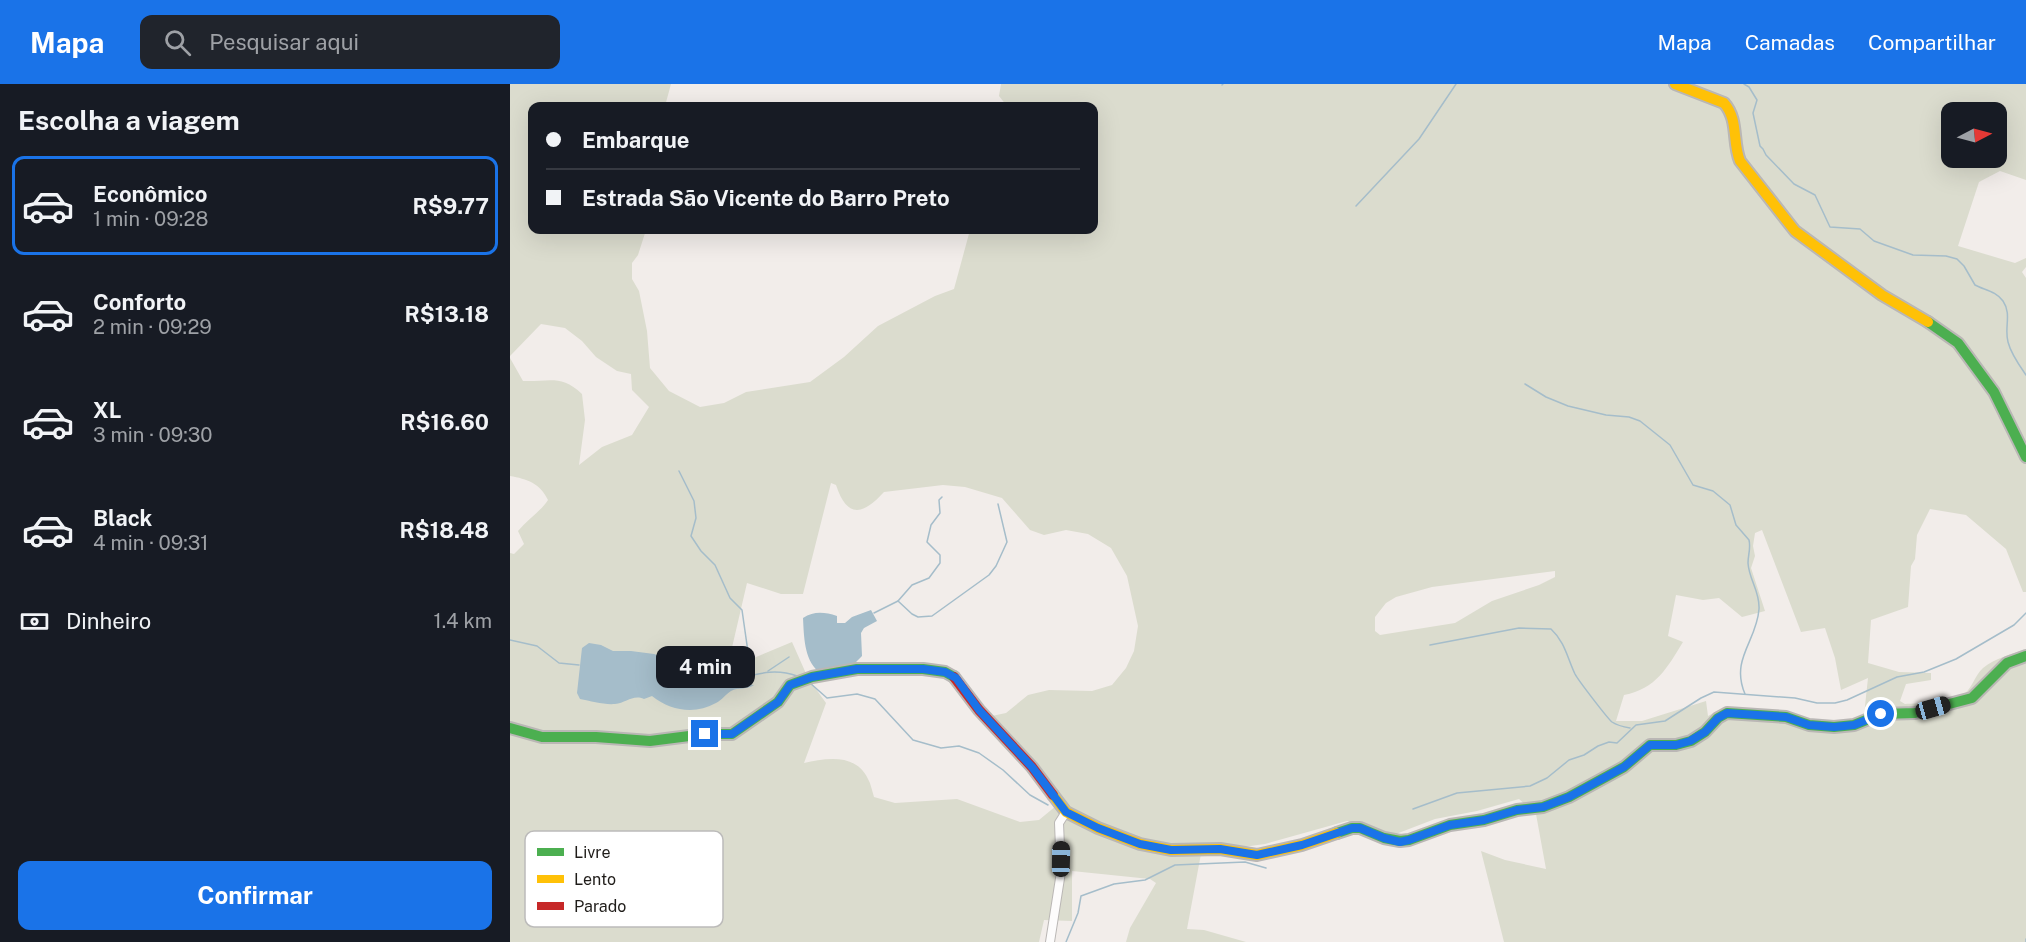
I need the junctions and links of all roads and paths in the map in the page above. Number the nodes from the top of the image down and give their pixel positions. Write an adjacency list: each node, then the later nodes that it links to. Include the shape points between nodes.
1 (1675, 84): 2 (street, via 1730,108 1738,157 1795,231 1882,295 1958,343 1994,393)
2 (2026, 456)
3 (2026, 656): 5 (street, via 2007,663 1972,698 1915,713 1881,714 1854,725 1809,725 1786,717 1727,713 1690,741 1650,745 1624,767 1569,797 1543,807 1450,825 1400,842 1352,828 1257,855 1220,849 1171,850 1140,844)
4 (510, 728): 5 (street, via 542,737 650,741 732,734 778,702 790,685 812,677 857,669 945,672 956,678)
5 (1066, 812): 6 (street, via 1059,823 1061,872)
6 (1050, 942)

